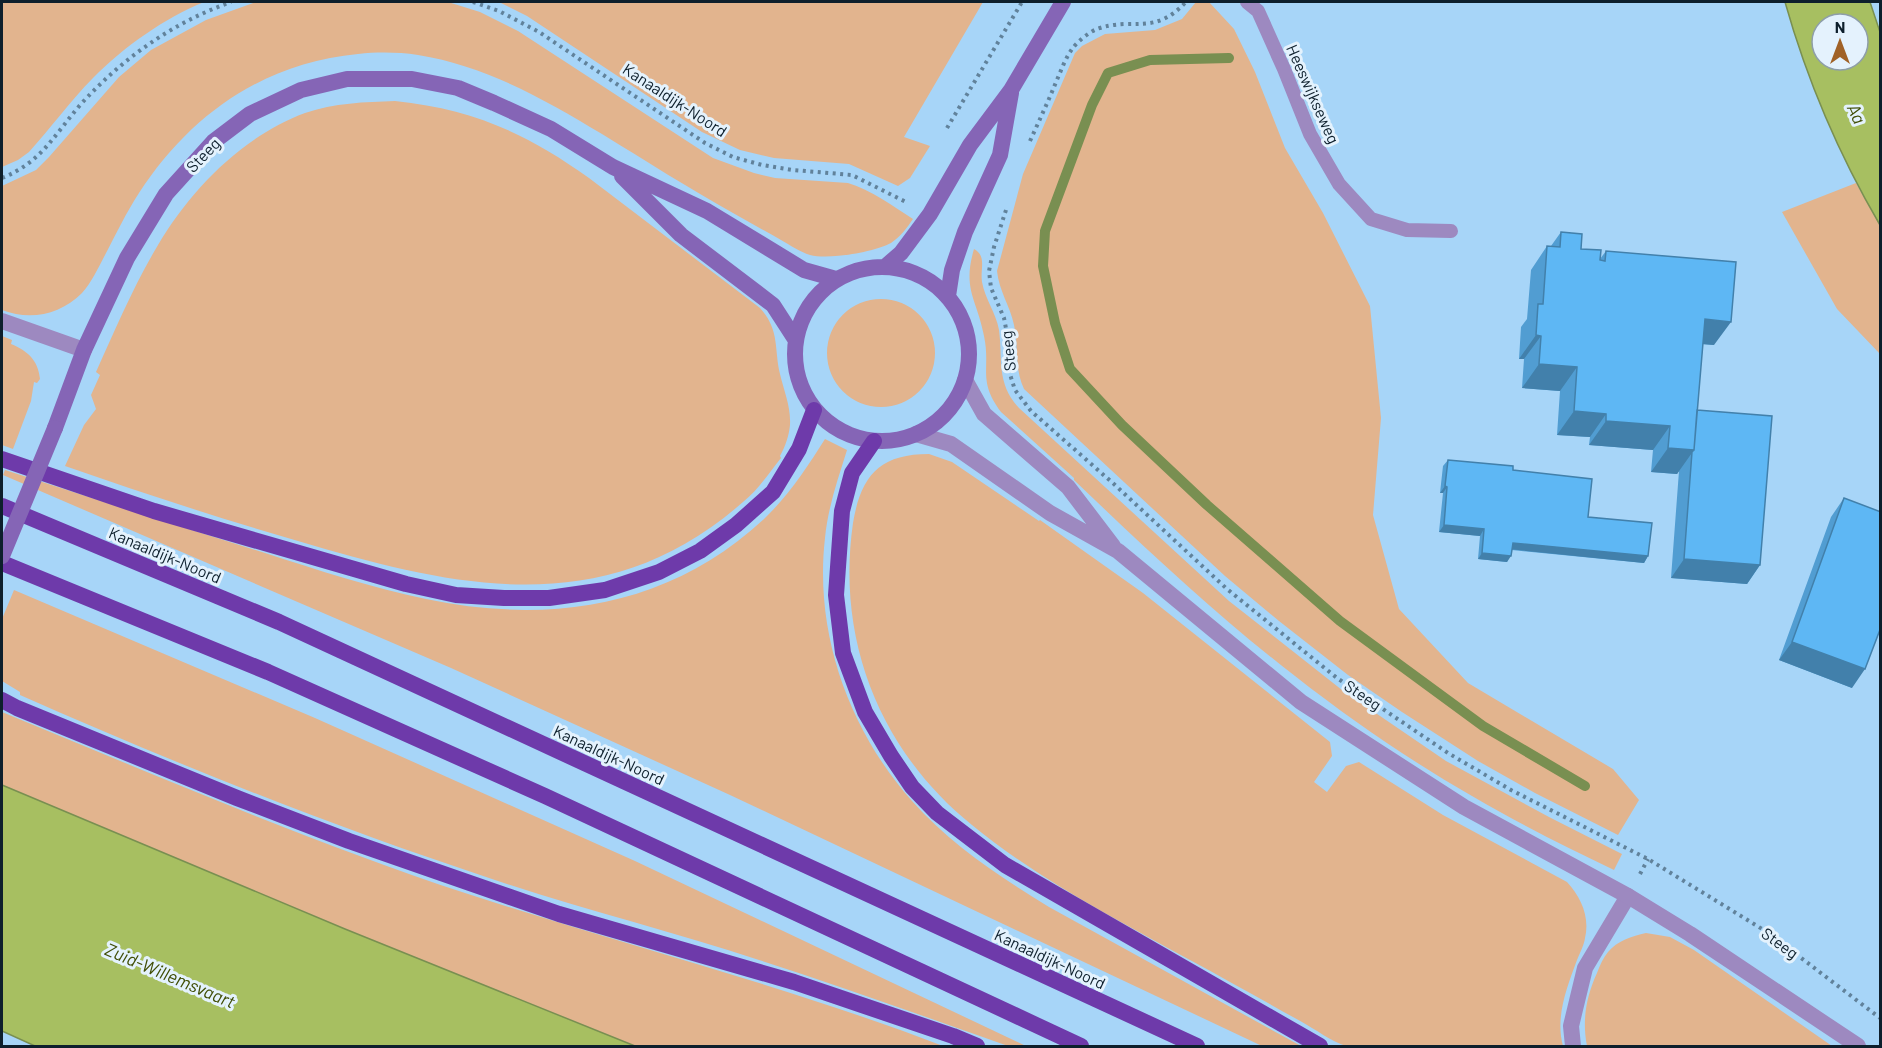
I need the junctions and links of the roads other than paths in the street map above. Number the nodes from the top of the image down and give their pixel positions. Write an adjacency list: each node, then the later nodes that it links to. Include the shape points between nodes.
1 (1063, 2): 3 (main road)
2 (1247, 2): 5 (lane, Heeswijkseweg, via 1258,11 1310,134 1339,184 1371,219 1407,230)
3 (1011, 90): 6 (main road, via 970,145 930,214 901,253); 8 (main road, via 1000,154 965,232)
4 (613, 167): 7 (main road, Steeg, via 706,211 804,270); 10 (main road, Steeg, via 681,235 773,305); 11 (main road, Steeg, via 551,129 458,88 412,79 346,80 301,90 250,114 213,142 166,194 127,258)
5 (1450, 231)
6 (886, 266): 7 (main road, via 860,269); 8 (main road, via 920,275)
7 (836, 279): 10 (main road, via 809,304)
8 (948, 296): 12 (main road, via 968,336)
9 (2, 321): 11 (street)
10 (795, 339): 13 (main road, via 797,376)
11 (84, 350): 19 (main road, Steeg, bridge)
12 (965, 380): 14 (main road, via 947,412); 18 (street, via 984,414 1068,487)
13 (814, 410): 15 (main road, via 851,436); 16 (highway, via 799,449 773,492 700,551 659,572 605,590 549,598 456,595 406,584 154,511)
14 (916, 434): 15 (main road); 18 (street, via 951,444 1050,513)
15 (874, 441): 26 (highway, via 852,473 842,511 836,596 843,652 865,712 912,787 937,813 1005,865)
16 (2, 459)
17 (2, 506): 25 (highway, Kanaaldijk-Noord, via 279,622)
18 (1118, 551): 22 (street, via 1301,702 1464,807)
19 (2, 556)
20 (2, 563): 24 (highway, via 268,672)
21 (2, 700): 23 (highway, via 349,841 559,915 794,982)
22 (1628, 896): 27 (street, via 1585,968 1571,1026); 28 (street)
23 (976, 1047)
24 (1081, 1047)
25 (1197, 1047)
26 (1320, 1047)
27 (1573, 1047)
28 (1858, 1047)

